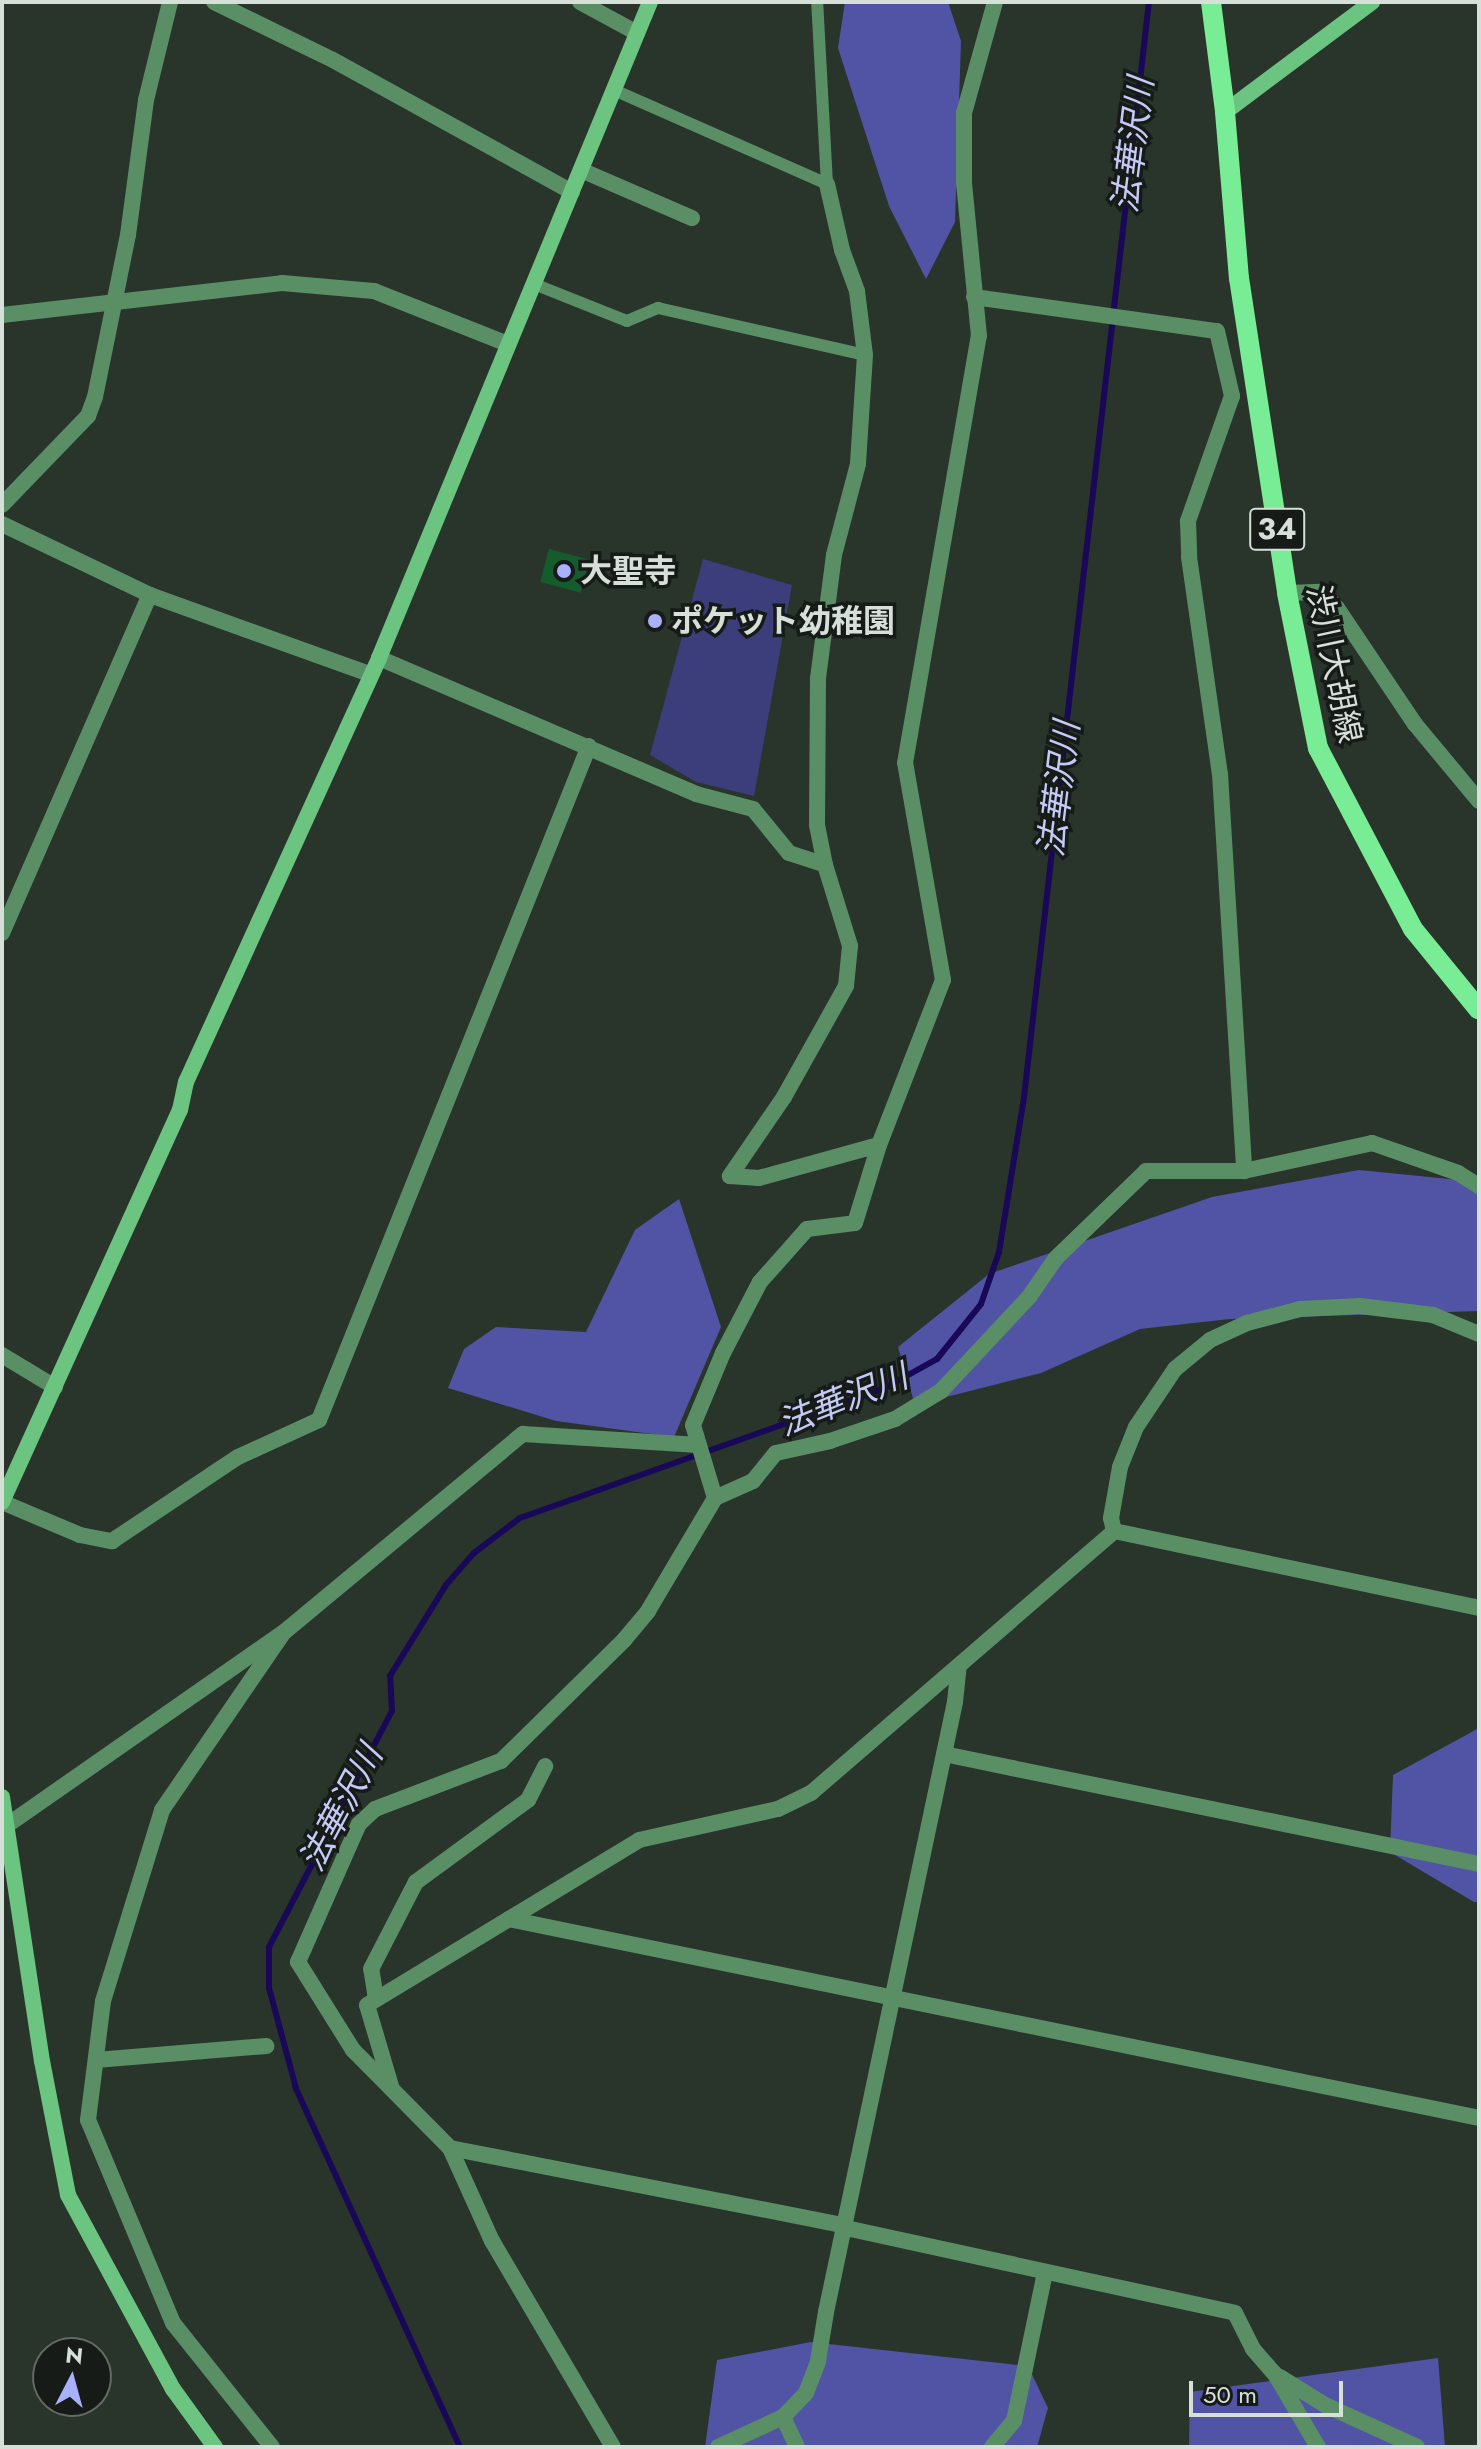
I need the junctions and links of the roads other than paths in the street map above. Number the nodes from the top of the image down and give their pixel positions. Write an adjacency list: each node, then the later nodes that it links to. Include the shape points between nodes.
1 (170, 2): 18 (street, via 146,100)
2 (214, 2): 14 (street, via 333,60)
3 (580, 2): 9 (street)
4 (650, 2): 9 (street)
5 (817, 2): 13 (lane)
6 (995, 2): 17 (street, via 964,113)
7 (1211, 2): 11 (main road, 渋川大胡線 / 34)
8 (1372, 2): 11 (street)
9 (637, 33): 10 (street)
10 (614, 90): 12 (street); 13 (lane)
11 (1225, 112): 23 (main road, 渋川大胡線 / 34, via 1239,278)
12 (581, 170): 14 (street); 15 (street)
13 (827, 184): 21 (street, via 857,291)
14 (572, 192): 16 (street)
15 (692, 218)
16 (534, 284): 20 (street); 21 (lane, via 627,321 658,308)
17 (974, 297): 22 (street, via 1217,331); 35 (street, via 979,336 905,763 943,980)
18 (116, 302): 19 (street); 20 (street, via 282,283 374,291); 24 (street, via 88,416)
19 (2, 315)
20 (508, 344): 28 (street)
21 (865, 355): 32 (street, via 858,464 834,555 818,679 817,825)
22 (1232, 396): 23 (street); 36 (street, via 1188,521 1220,774)
23 (1257, 396): 26 (main road, 渋川大胡線 / 34)
24 (2, 505)
25 (2, 524): 27 (street)
26 (1287, 593): 31 (street, via 1322,592 1337,608 1415,724); 34 (main road, 渋川大胡線 / 34, via 1318,748 1413,929)
27 (150, 595): 29 (street); 33 (street)
28 (379, 658): 29 (street); 30 (street)
29 (370, 674): 40 (street)
30 (589, 746): 32 (street, via 696,794 753,809 789,853); 43 (street, via 319,1420 238,1457 112,1541 80,1535)
31 (1479, 801)
32 (825, 865): 35 (street, via 850,946 846,986 784,1097 730,1176 759,1178)
33 (2, 933)
34 (1479, 1010)
35 (879, 1145): 41 (street, via 855,1223 807,1229 760,1282 693,1425)
36 (1244, 1171): 37 (street, via 1372,1143 1458,1173); 42 (street, via 1146,1171 1056,1258 1029,1297 941,1391 895,1419 776,1453 753,1481)
37 (1479, 1186)
38 (1479, 1334): 44 (street, via 1433,1315 1360,1306 1300,1309 1247,1323 1210,1340 1175,1369 1136,1427 1120,1467 1111,1518)
39 (2, 1355): 40 (street)
40 (55, 1387): 43 (street)
41 (699, 1445): 42 (street); 46 (street, via 523,1434)
42 (715, 1498): 58 (street, via 632,1630 501,1761 375,1809 359,1824 298,1962 353,2050)
43 (2, 1502)
44 (1114, 1531): 45 (street); 47 (street)
45 (1479, 1608)
46 (283, 1633): 51 (street); 57 (street, via 162,1810 103,2001)
47 (959, 1666): 48 (street); 53 (street, via 811,1793 778,1809 639,1840)
48 (944, 1754): 52 (street); 55 (street)
49 (545, 1766): 54 (street, via 528,1800 416,1882 371,1969)
50 (2, 1797): 51 (street)
51 (6, 1826): 65 (street, via 68,2195 173,2389)
52 (1479, 1864)
53 (509, 1919): 54 (street); 55 (street)
54 (376, 1999): 58 (street, via 367,2005)
55 (893, 2000): 59 (street); 61 (street)
56 (266, 2046): 57 (street)
57 (96, 2060): 66 (street, via 88,2120 173,2323)
58 (393, 2092): 60 (street)
59 (1479, 2118)
60 (450, 2148): 61 (street); 67 (street, via 492,2241)
61 (846, 2227): 62 (street); 64 (street, via 818,2361 806,2393)
62 (1045, 2272): 63 (street, via 1235,2313 1253,2349); 70 (street, via 1014,2421)
63 (1275, 2374): 71 (street); 72 (street, via 1325,2405)
64 (783, 2417): 68 (street); 69 (street)
65 (215, 2447)
66 (272, 2447)
67 (613, 2447)
68 (718, 2447)
69 (797, 2447)
70 (992, 2447)
71 (1318, 2447)
72 (1417, 2447)

